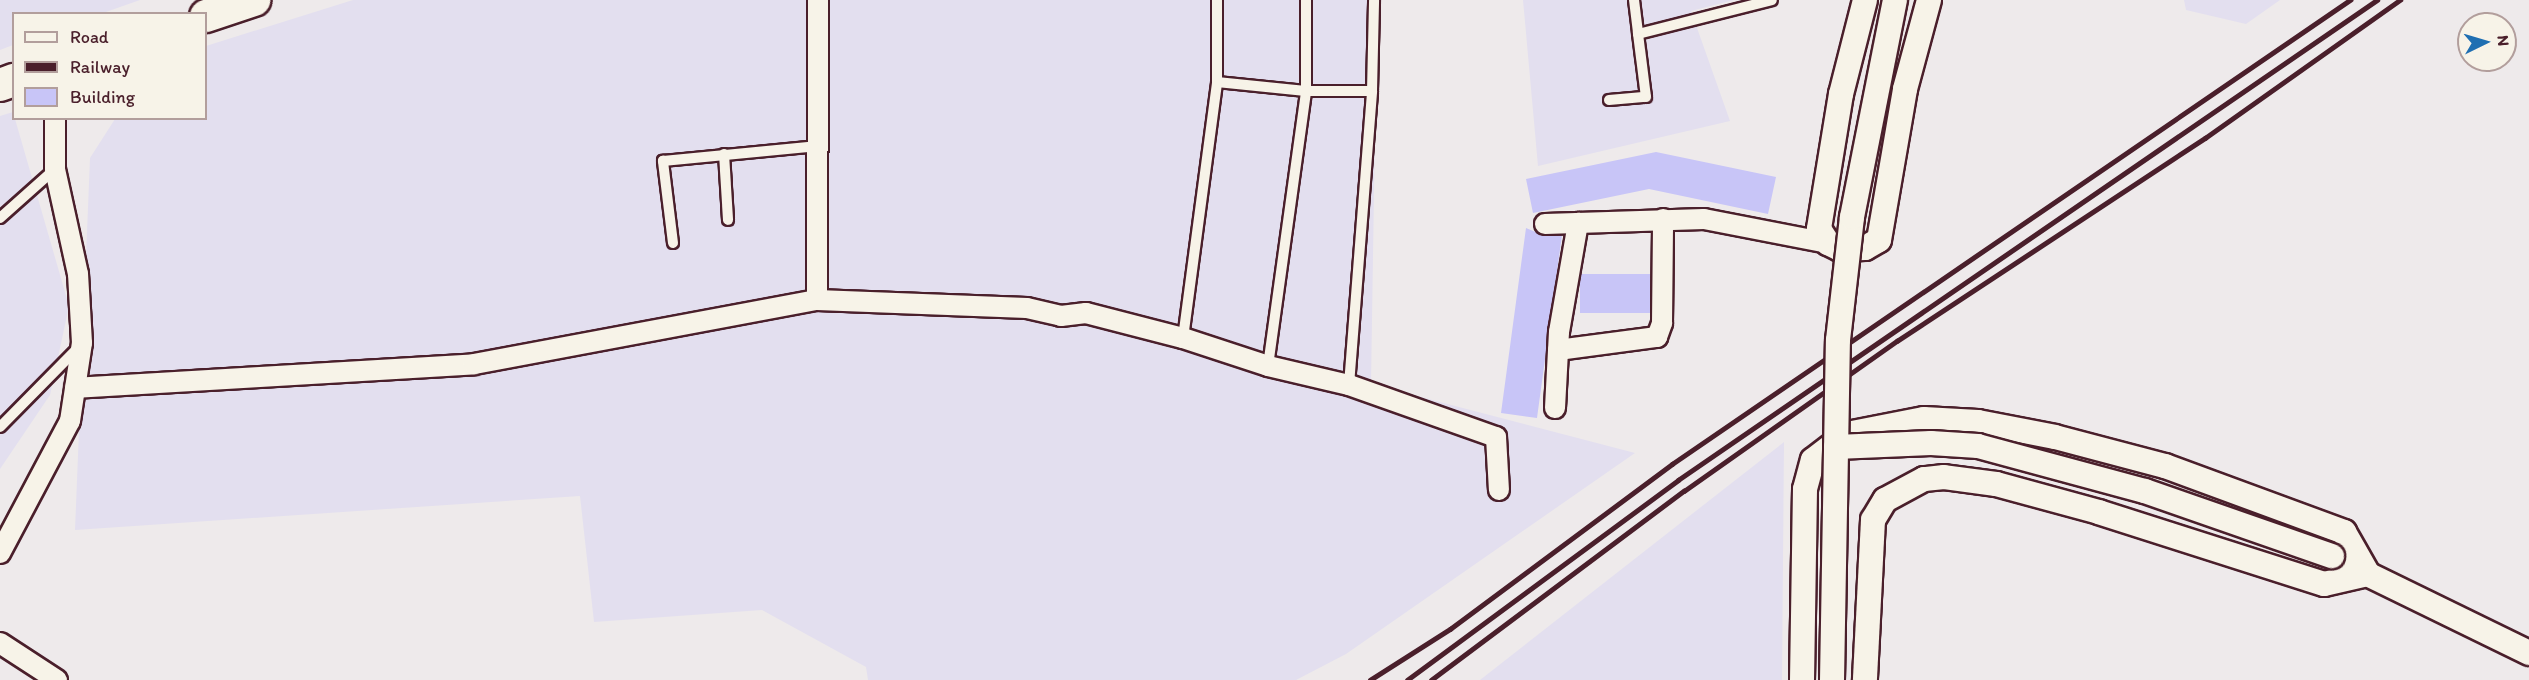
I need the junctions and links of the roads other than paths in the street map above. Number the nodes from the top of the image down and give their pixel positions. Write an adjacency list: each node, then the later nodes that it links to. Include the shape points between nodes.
1 (254, 0): 11 (main road)
2 (818, 0): 18 (street)
3 (1217, 0): 13 (lane)
4 (1306, 0): 14 (lane)
5 (1374, 0): 15 (lane)
6 (1635, 0): 12 (lane)
7 (1772, 0): 12 (lane)
8 (1865, 0): 27 (street, via 1841,94 1819,229)
9 (1896, 0): 38 (street, bridge, via 1852,218 1838,340)
10 (1929, 0): 27 (street, via 1905,89 1879,240 1855,250)
11 (207, 16)
12 (1638, 34): 16 (lane, via 1646,97)
13 (1217, 82): 14 (lane); 29 (lane)
14 (1306, 91): 15 (lane); 32 (lane)
15 (1372, 91): 33 (lane)
16 (1610, 100)
17 (55, 120): 20 (street)
18 (818, 146): 19 (lane); 28 (street)
19 (724, 154): 23 (lane); 26 (lane, via 663,161)
20 (55, 168): 21 (lane); 30 (street, via 78,274)
21 (0, 218)
22 (1663, 219): 24 (street); 27 (street, via 1704,219); 31 (street, via 1662,323 1657,337)
23 (728, 220)
24 (1578, 223): 25 (street); 31 (street)
25 (1545, 224)
26 (674, 243)
27 (1827, 243)
28 (817, 300): 29 (street, via 1027,308 1061,315 1086,313); 34 (street, via 474,364)
29 (1183, 338): 32 (street)
30 (82, 343): 34 (street); 37 (lane)
31 (1558, 350): 35 (street)
32 (1269, 366): 33 (street)
33 (1349, 386): 40 (street, via 1496,437)
34 (75, 388): 41 (street, via 70,421)
35 (1555, 408)
36 (1924, 419): 39 (street); 42 (street, via 1978,422 2055,437 2165,466 2344,532); 46 (street, via 1847,434 1813,460 1804,489)
37 (0, 427)
38 (1836, 447): 42 (street, bridge, via 1931,443 1978,446 2145,491 2332,556); 47 (street, bridge)
39 (1924, 479): 42 (street, via 1944,477 1996,484 2099,512 2324,584); 48 (street, via 1886,500 1874,520)
40 (1499, 490)
41 (0, 553)
42 (2368, 574): 44 (street)
43 (0, 643): 45 (street)
44 (2529, 653)
45 (57, 680)
46 (1802, 680)
47 (1832, 680)
48 (1865, 680)

